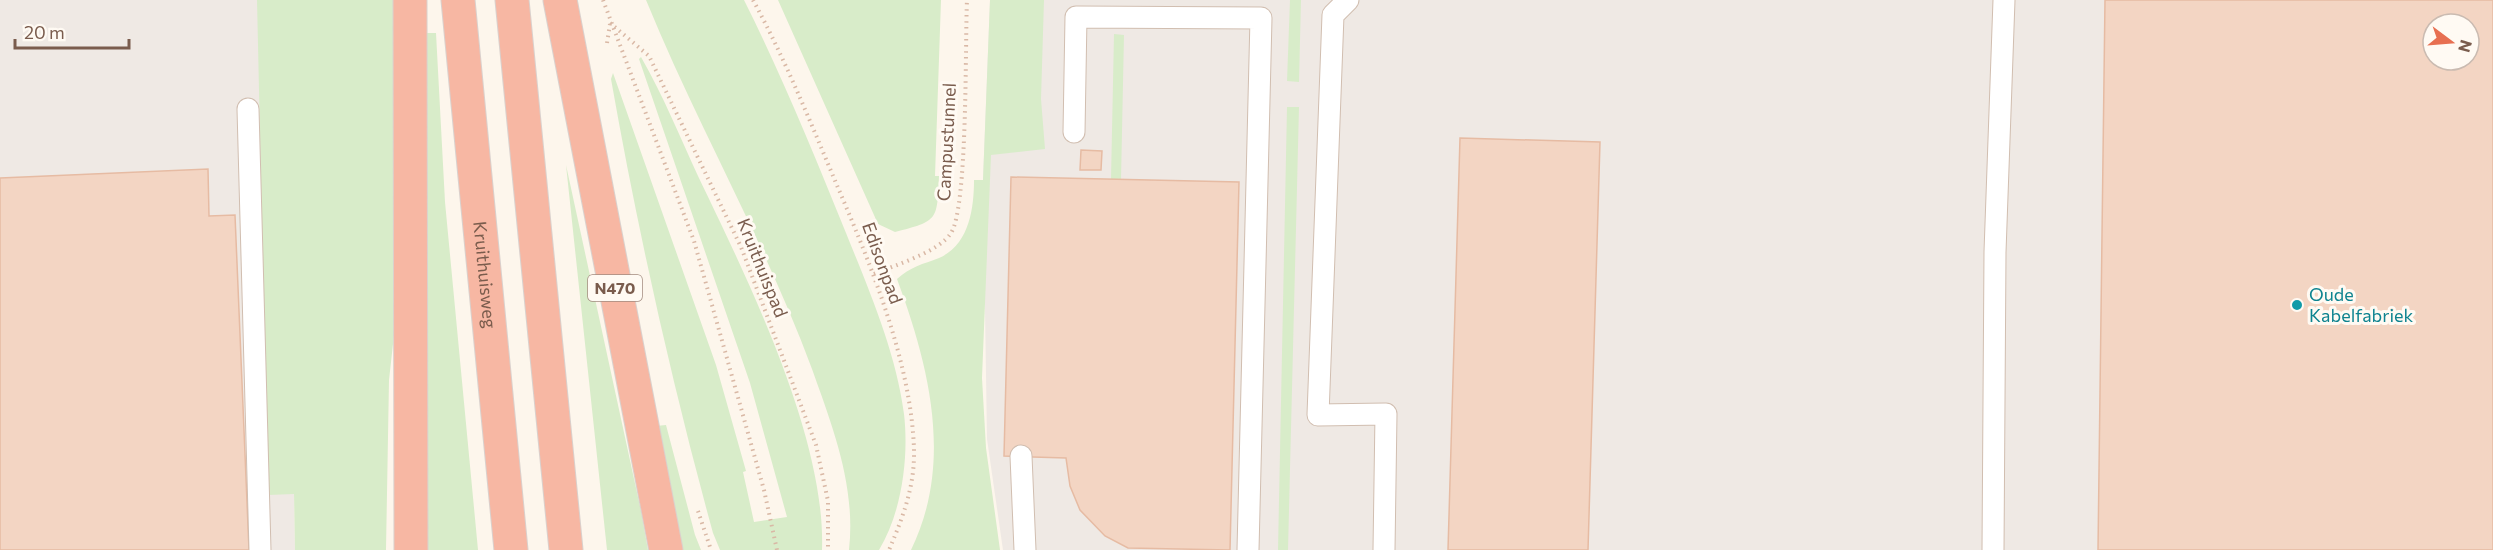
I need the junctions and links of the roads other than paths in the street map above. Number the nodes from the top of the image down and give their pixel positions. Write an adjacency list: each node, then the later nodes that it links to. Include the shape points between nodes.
1 (410, 0): 11 (highway)
2 (1348, 0): 17 (lane, via 1333,15 1318,415 1386,414)
3 (2004, 0): 18 (lane, via 1995,252)
4 (562, 13): 14 (highway, N470)
5 (514, 14): 13 (highway)
6 (459, 15): 12 (highway, Kruithuisweg)
7 (248, 109): 10 (lane)
8 (1074, 132): 16 (lane, via 1076,17 1261,18)
9 (1021, 456): 15 (lane)
10 (260, 550)
11 (411, 550)
12 (511, 550)
13 (566, 550)
14 (666, 550)
15 (1025, 550)
16 (1248, 550)
17 (1384, 550)
18 (1993, 550)

